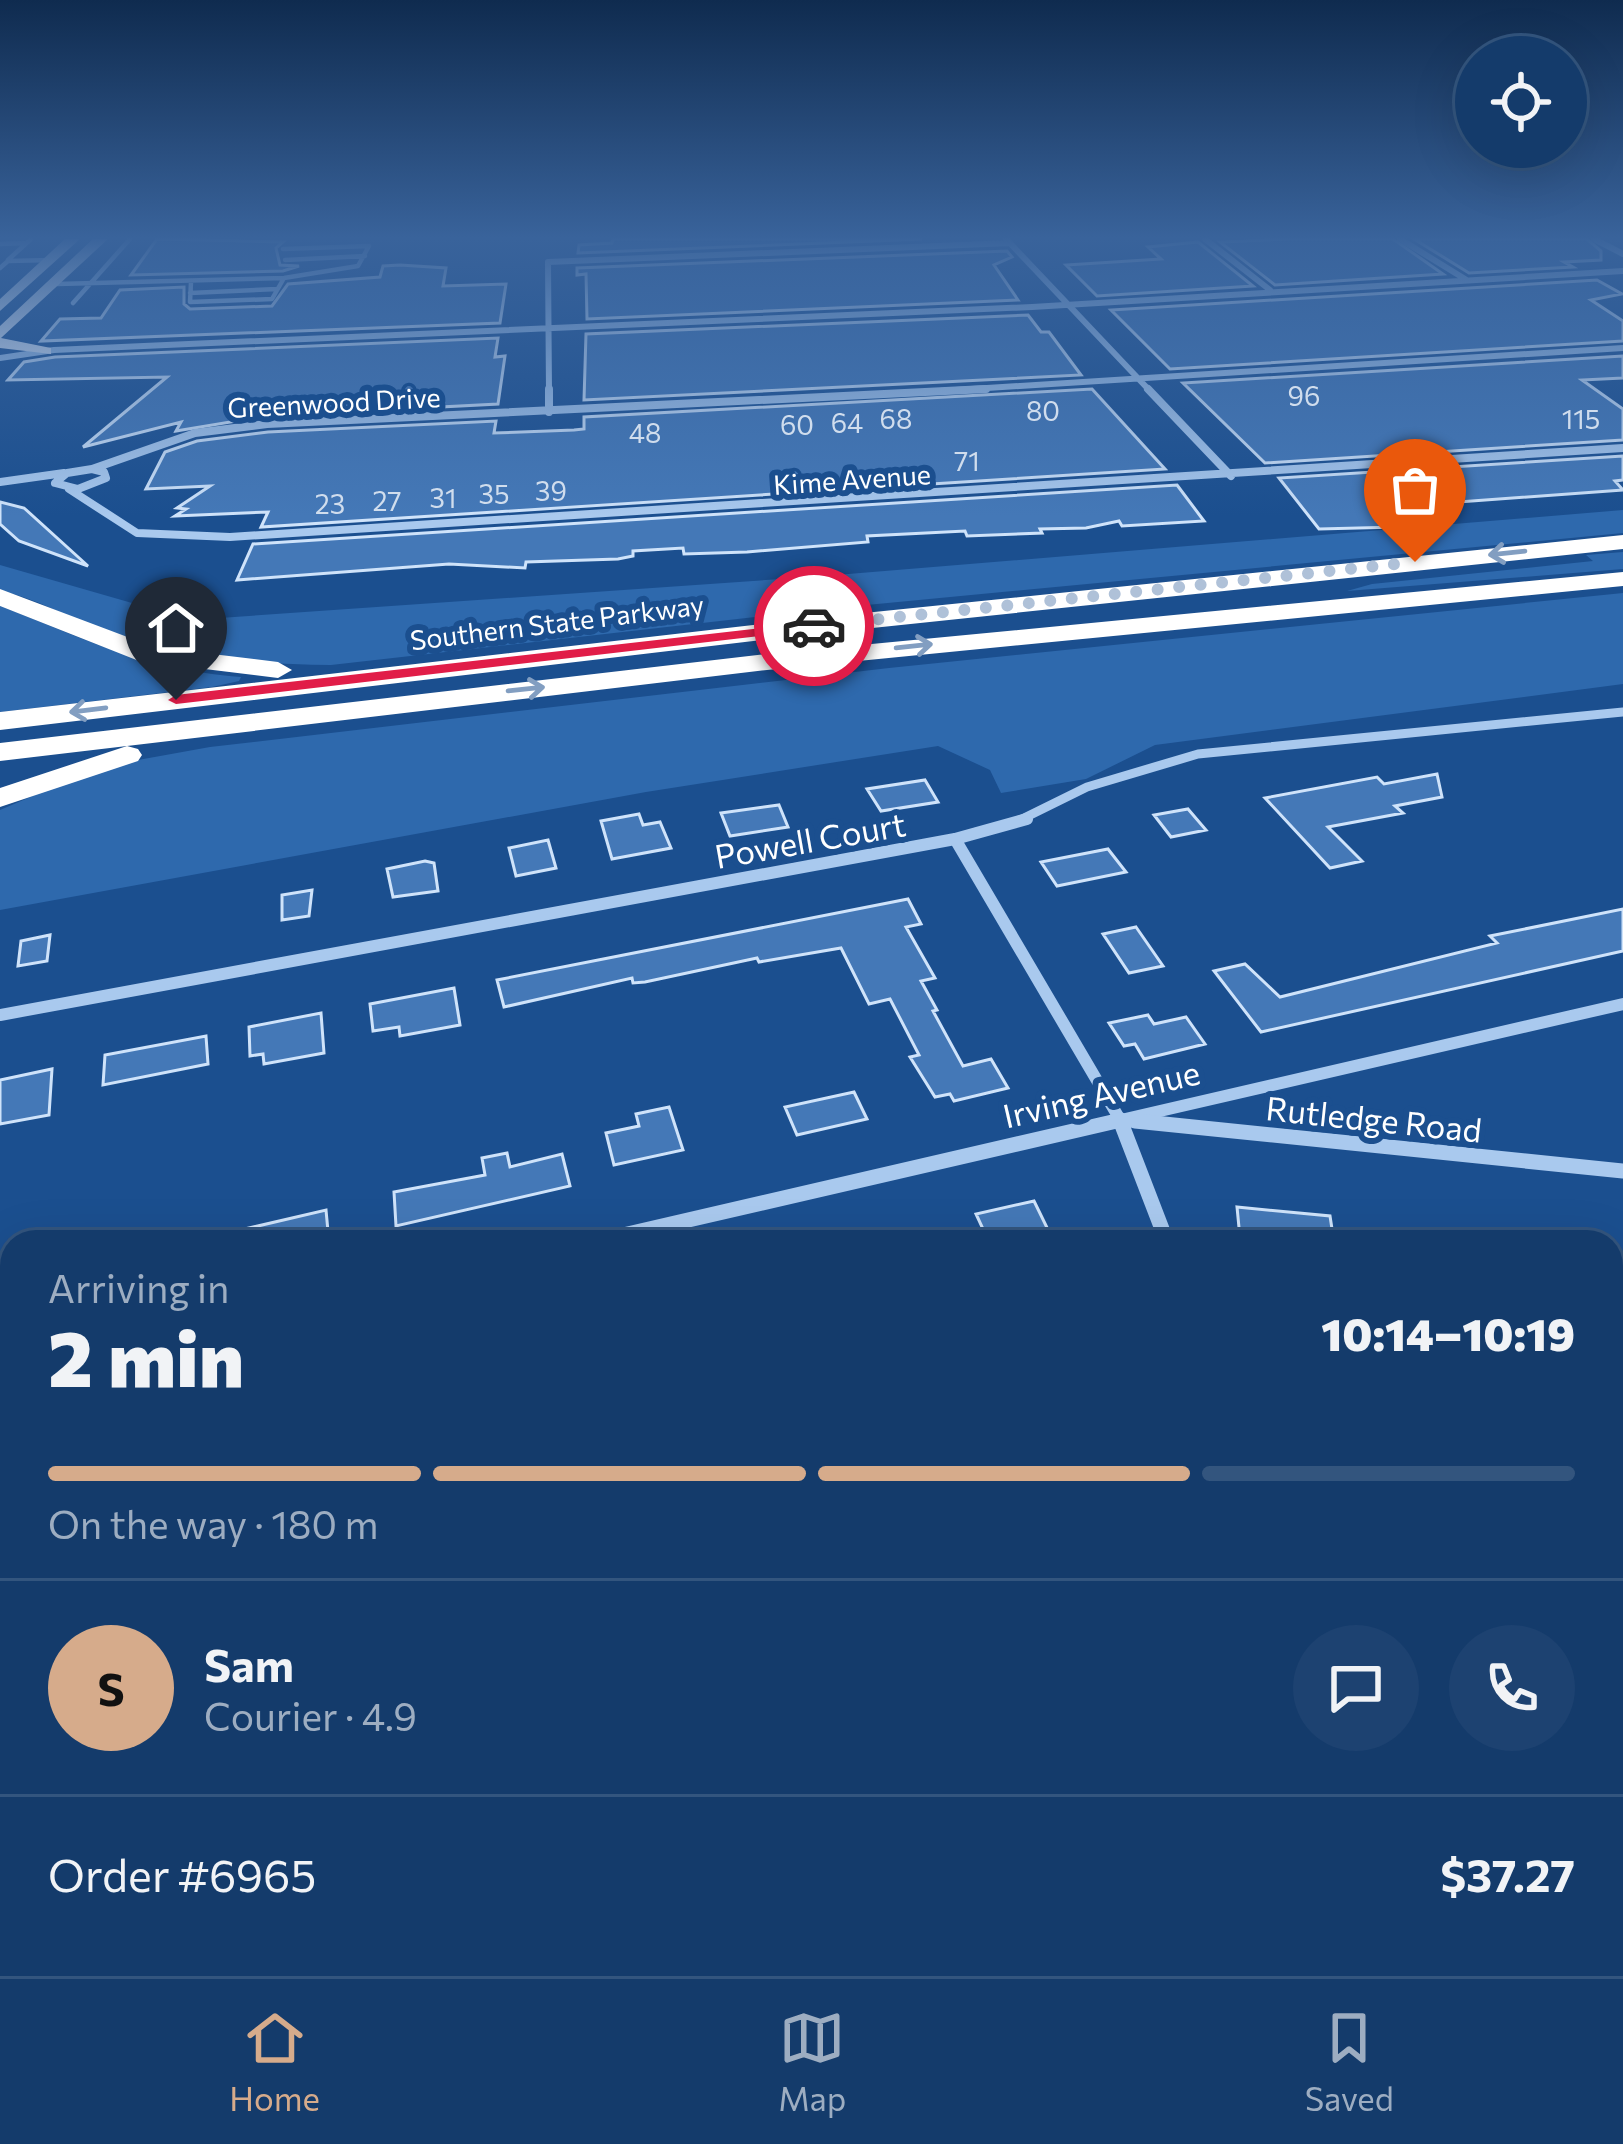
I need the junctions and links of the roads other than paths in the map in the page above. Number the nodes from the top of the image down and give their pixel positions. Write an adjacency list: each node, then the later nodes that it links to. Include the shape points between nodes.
1 (497, 331): 6 (street)
2 (548, 331): 9 (street)
3 (1093, 331): 8 (street)
4 (0, 339): 6 (main road)
5 (1623, 348): 8 (street, Greenwood Drive)
6 (45, 351): 7 (street)
7 (0, 358)
8 (1141, 380): 9 (street, Greenwood Drive); 15 (street)
9 (549, 412): 11 (street, Greenwood Drive, via 233,428)
10 (1623, 448): 15 (street, Kime Avenue)
11 (130, 456): 12 (street, Greenwood Drive); 14 (street, Greenwood Drive)
12 (92, 469): 13 (street, Greenwood Drive); 14 (street)
13 (67, 473): 16 (street); 19 (street)
14 (106, 475): 18 (street, Greenwood Drive)
15 (1231, 476): 21 (street, Kime Avenue, via 186,538 137,532)
16 (14, 481): 17 (street); 19 (street)
17 (0, 482)
18 (95, 484): 20 (street); 21 (street)
19 (57, 486): 20 (street)
20 (69, 489): 21 (street, Kime Avenue)
21 (92, 504)
22 (1623, 542): 25 (highway, Southern State Parkway, one-way to 25)
23 (1623, 579): 26 (highway, Southern State Parkway, one-way to 23)
24 (0, 597): 25 (highway, via 119,646 204,665 292,670)
25 (538, 657): 28 (highway, Southern State Parkway, one-way to 28)
26 (410, 702): 29 (highway, Southern State Parkway); 30 (highway, via 112,758)
27 (1623, 712): 31 (street, Powell Court, via 1198,754)
28 (0, 721)
29 (0, 752)
30 (0, 798)
31 (955, 838): 33 (street, Powell Court); 34 (street)
32 (1623, 1004): 34 (street, Irving Avenue)
33 (0, 1015)
34 (1120, 1119): 35 (street, Rutledge Road); 36 (street, Irving Avenue); 37 (street)
35 (1623, 1171)
36 (644, 1230)
37 (1162, 1230)

